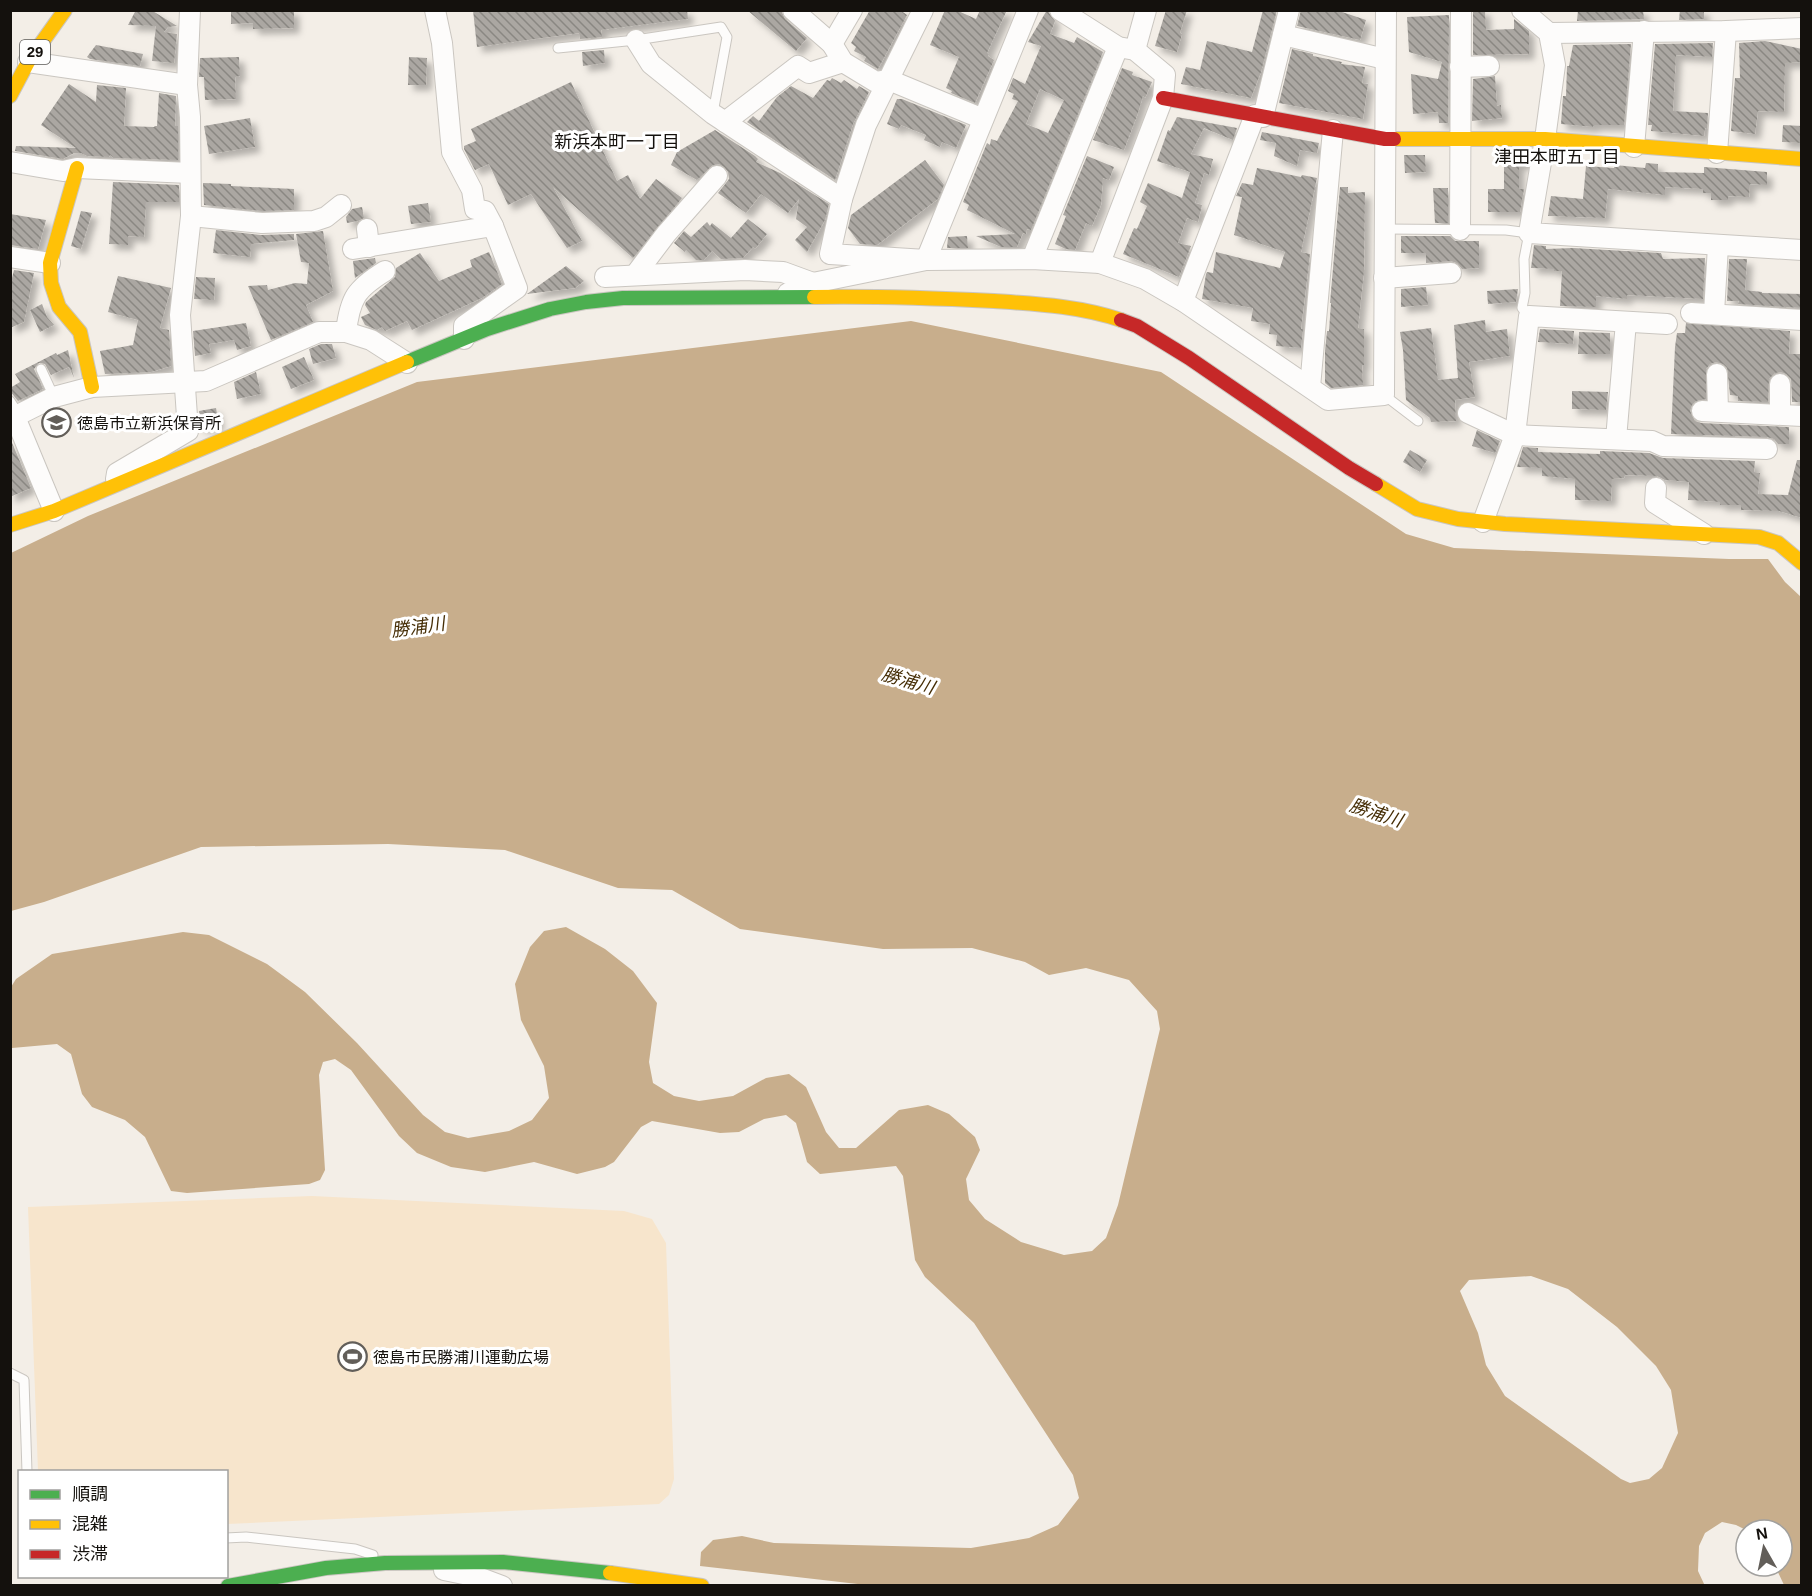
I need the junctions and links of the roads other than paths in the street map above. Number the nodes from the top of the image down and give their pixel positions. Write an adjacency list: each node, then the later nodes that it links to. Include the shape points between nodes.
1 (65, 10): 24 (street, 29)
2 (190, 10): 29 (street)
3 (435, 10): 49 (street, via 452,152 472,190 475,209 485,211)
4 (794, 10): 20 (street)
5 (852, 10): 20 (street)
6 (922, 10): 28 (street)
7 (1028, 10): 34 (street)
8 (1060, 10): 22 (street)
9 (1146, 10): 22 (street)
10 (1289, 10): 18 (street)
11 (1386, 10): 23 (street)
12 (1461, 10): 27 (street)
13 (1522, 10): 17 (street)
14 (1802, 28): 16 (street)
15 (1644, 31): 16 (street); 17 (street); 39 (street)
16 (1726, 31): 40 (street)
17 (1549, 33): 38 (street, via 1555,65)
18 (1283, 35): 23 (street); 32 (street)
19 (636, 40): 21 (lane); 33 (street, via 651,64); 33 (lane, via 721,27 727,37)
20 (832, 44): 25 (street)
21 (558, 48)
22 (1127, 49): 31 (street, via 1165,75); 57 (street)
23 (1385, 59): 36 (street)
24 (28, 62): 29 (street); 30 (street, 29)
25 (843, 62): 28 (street, via 876,82); 33 (street, via 809,73 798,66)
26 (1489, 66): 27 (street)
27 (1460, 67): 37 (street)
28 (889, 80): 34 (street); 46 (street, via 866,125)
29 (187, 85): 44 (street)
30 (10, 96)
31 (1163, 98): 32 (street); 59 (street)
32 (1259, 116): 35 (street); 68 (street)
33 (719, 118): 46 (street)
34 (983, 119): 58 (street)
35 (1333, 130): 36 (street); 83 (street)
36 (1385, 139): 37 (street); 50 (street)
37 (1459, 139): 38 (street); 51 (street)
38 (1545, 139): 39 (street); 52 (street)
39 (1634, 147): 40 (street)
40 (1717, 153): 41 (street)
41 (1802, 159)
42 (10, 162): 43 (street, via 63,171)
43 (77, 168): 44 (street); 60 (street)
44 (190, 173): 48 (street)
45 (717, 176): 63 (street)
46 (842, 199): 58 (street, via 830,254)
47 (341, 205): 48 (street, via 315,221 262,223)
48 (191, 216): 80 (street, via 180,315)
49 (493, 226): 53 (street, via 442,228); 76 (street, via 517,288 464,326)
50 (1385, 229): 51 (lane); 65 (street)
51 (1460, 230): 52 (lane)
52 (1529, 233): 54 (street); 71 (lane, via 1522,308)
53 (363, 242)
54 (1718, 246): 55 (street); 70 (street)
55 (1802, 250)
56 (10, 257): 60 (street)
57 (1032, 259): 58 (street); 59 (street)
58 (926, 260): 66 (street)
59 (1100, 262): 68 (street, via 1145,279)
60 (50, 263): 82 (street, via 51,283 59,307 80,332)
61 (385, 271): 75 (street, via 354,297)
62 (1451, 273): 65 (street)
63 (635, 275): 64 (street); 66 (street, via 746,270 783,272)
64 (605, 277)
65 (1384, 278): 84 (street)
66 (813, 283): 67 (street)
67 (780, 297): 76 (street, via 623,298 586,302 550,309); 97 (street, via 907,296 1053,304 1094,311 1137,326 1417,509)
68 (1183, 301): 83 (street)
69 (1691, 313): 70 (street)
70 (1714, 313): 72 (street)
71 (1529, 316): 73 (street); 91 (street)
72 (1802, 320)
73 (1626, 322): 74 (street); 92 (street)
74 (1667, 324)
75 (346, 332): 77 (street, via 371,340); 80 (street, via 319,332 206,381)
76 (464, 339): 77 (street)
77 (407, 363): 94 (street)
78 (41, 369): 85 (lane)
79 (1718, 374): 88 (street, via 1710,411)
80 (184, 382): 82 (street); 94 (street, via 188,431 117,473)
81 (1780, 384): 88 (street)
82 (92, 387): 85 (street)
83 (1310, 387): 84 (street, via 1328,400)
84 (1384, 395): 90 (lane)
85 (54, 397): 86 (street)
86 (14, 413): 96 (street)
87 (1468, 413): 91 (street)
88 (1780, 414): 89 (street)
89 (1802, 416)
90 (1418, 421)
91 (1515, 435): 92 (street); 97 (street)
92 (1616, 439): 93 (street, via 1652,441 1663,446)
93 (1767, 449)
94 (115, 486): 96 (street)
95 (1656, 488): 99 (street, via 1655,503)
96 (54, 511): 98 (street)
97 (1483, 522): 99 (street)
98 (10, 525)
99 (1704, 534): 100 (street, via 1759,537 1778,543)
100 (1802, 563)
101 (10, 1373): 102 (lane, via 24,1380)
102 (27, 1470)
103 (228, 1538): 104 (lane, via 355,1549)
104 (385, 1563): 105 (street); 107 (street, via 326,1568)
105 (428, 1563): 106 (street, via 504,1562 579,1568); 108 (street)
106 (628, 1581): 109 (street)
107 (228, 1586)
108 (502, 1586)
109 (702, 1586)

